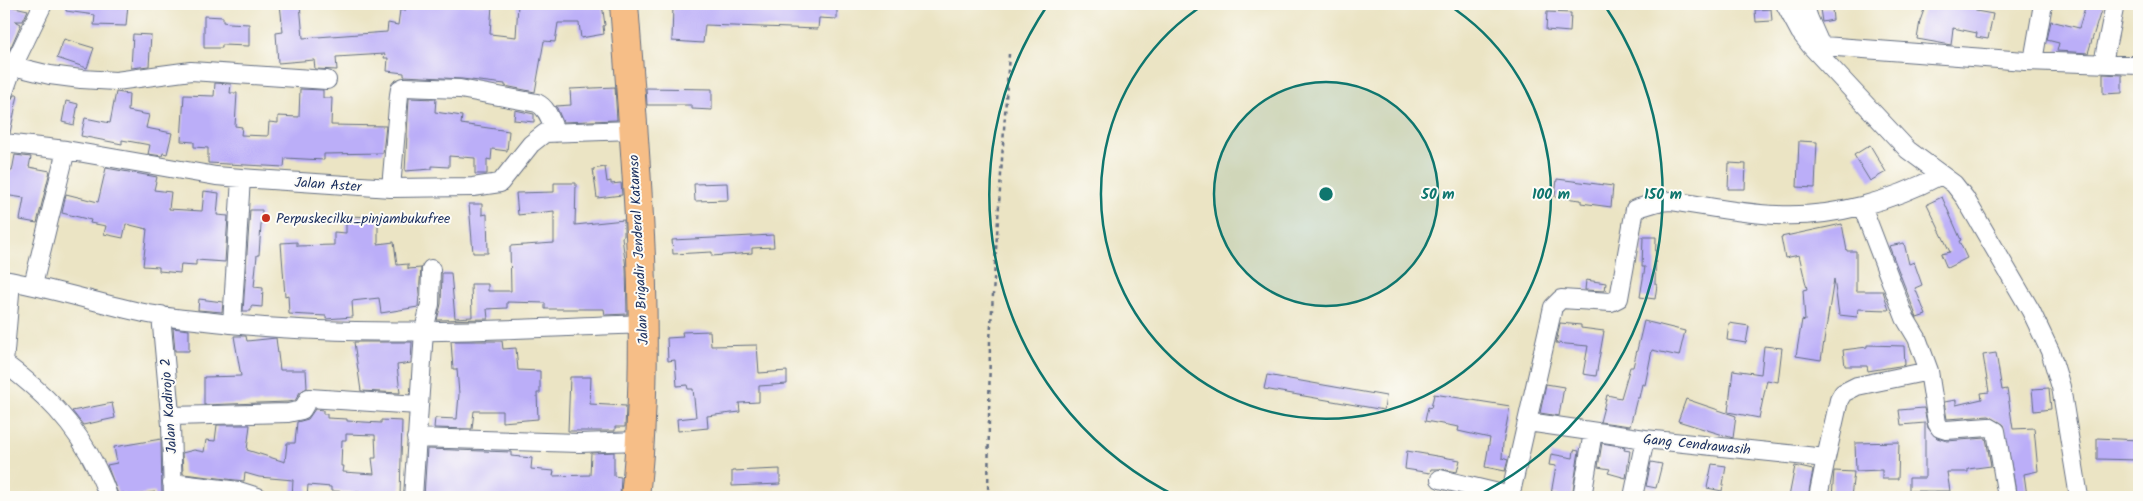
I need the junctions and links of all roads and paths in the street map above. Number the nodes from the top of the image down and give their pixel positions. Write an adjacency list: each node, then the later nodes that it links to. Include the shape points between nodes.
1 (43, 4): 12 (street)
2 (624, 4): 15 (main road, Jalan Brigadir Jenderal Katamso)
3 (1785, 4): 7 (street, via 1800,32)
4 (1804, 4): 7 (street)
5 (2043, 4): 9 (street)
6 (2116, 4): 10 (street)
7 (1816, 45): 9 (street); 19 (street, via 1908,150)
8 (1009, 54): 46 (path, via 990,340)
9 (2033, 61): 10 (street)
10 (2103, 63): 11 (street)
11 (2139, 65)
12 (13, 66): 13 (street, via 50,75 116,81 191,71); 14 (street)
13 (328, 80)
14 (4, 92)
15 (633, 130): 16 (street, Jalan Aster); 28 (main road, Jalan Brigadir Jenderal Katamso)
16 (556, 133): 21 (street, Jalan Aster, via 545,134 531,144 500,183 473,187); 21 (street, via 547,111 537,103 460,90 404,87 399,95)
17 (4, 143): 18 (street, Jalan Aster)
18 (66, 150): 20 (street, Jalan Aster); 25 (street)
19 (1941, 175): 22 (street, via 1912,190); 52 (street, via 1965,198 2031,310 2050,350 2061,388)
20 (241, 178): 21 (street, Jalan Aster); 27 (street)
21 (391, 188)
22 (1862, 206): 31 (street); 34 (street, via 1776,216 1671,201 1635,208 1619,298 1612,302 1561,299 1553,307)
23 (432, 269): 29 (street)
24 (8, 281): 25 (street); 30 (street)
25 (33, 285): 26 (street)
26 (162, 315): 27 (street); 33 (street, Jalan Kadirojo 2)
27 (232, 324): 29 (street)
28 (644, 324): 29 (street); 38 (main road, Jalan Brigadir Jenderal Katamso)
29 (424, 331): 32 (street)
30 (4, 363): 42 (street, via 55,405 87,449)
31 (1929, 371): 39 (street, via 1857,386 1843,392); 51 (street, via 1940,428 1989,427 1996,431)
32 (418, 406): 33 (street, via 309,398 302,410 288,413); 36 (street)
33 (171, 416): 41 (street, Jalan Kadirojo 2)
34 (1528, 422): 35 (street, Gang Cendrawasih); 47 (street)
35 (1593, 432): 37 (street, Gang Cendrawasih); 48 (street)
36 (416, 438): 38 (street, via 579,443); 44 (street)
37 (1645, 439): 39 (street, Gang Cendrawasih); 49 (street)
38 (639, 441): 45 (main road, Jalan Brigadir Jenderal Katamso)
39 (1826, 458): 50 (street)
40 (1440, 479): 47 (street)
41 (172, 490): 43 (street, via 239,491)
42 (108, 497)
43 (258, 497)
44 (414, 497)
45 (635, 497)
46 (988, 497)
47 (1510, 497)
48 (1582, 497)
49 (1633, 497)
50 (1818, 497)
51 (2007, 497)
52 (2079, 497)

